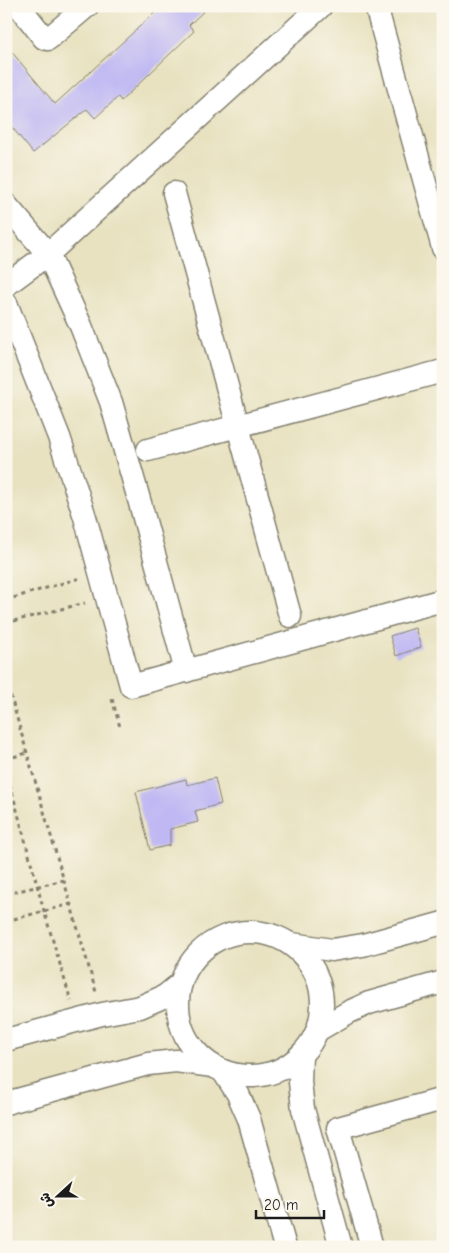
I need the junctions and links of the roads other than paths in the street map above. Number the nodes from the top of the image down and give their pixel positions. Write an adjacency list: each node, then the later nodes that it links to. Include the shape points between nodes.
1 (19, 6): 2 (street, via 48,39)
2 (87, 6)
3 (321, 6): 9 (street)
4 (376, 6): 6 (street)
5 (174, 193): 13 (street)
6 (436, 195): 8 (street)
7 (6, 206): 9 (street)
8 (443, 248)
9 (48, 254): 10 (street); 17 (street, via 111,402)
10 (6, 286)
11 (6, 303): 17 (street, via 59,437 131,686)
12 (443, 371): 13 (street)
13 (238, 426): 14 (street); 16 (street)
14 (148, 450)
15 (443, 600): 17 (street)
16 (290, 616)
17 (186, 671)
18 (443, 922): 19 (street, via 363,945 332,950)
19 (292, 944): 21 (street, via 272,934 249,931 226,935 201,951 191,962); 22 (street, via 309,961 320,983 323,1007)
20 (443, 982): 22 (street, via 369,1002)
21 (181, 983): 23 (street, via 164,996 140,1007); 25 (street, via 180,1021 187,1038 198,1054)
22 (318, 1030): 24 (street)
23 (6, 1040)
24 (301, 1055): 25 (street, via 289,1065 268,1074 246,1076); 29 (street, via 303,1109)
25 (218, 1068): 27 (street, via 176,1061 148,1064); 28 (street, via 238,1094 249,1119)
26 (443, 1099): 30 (street, via 338,1128)
27 (6, 1103)
28 (285, 1247)
29 (341, 1247)
30 (372, 1247)

